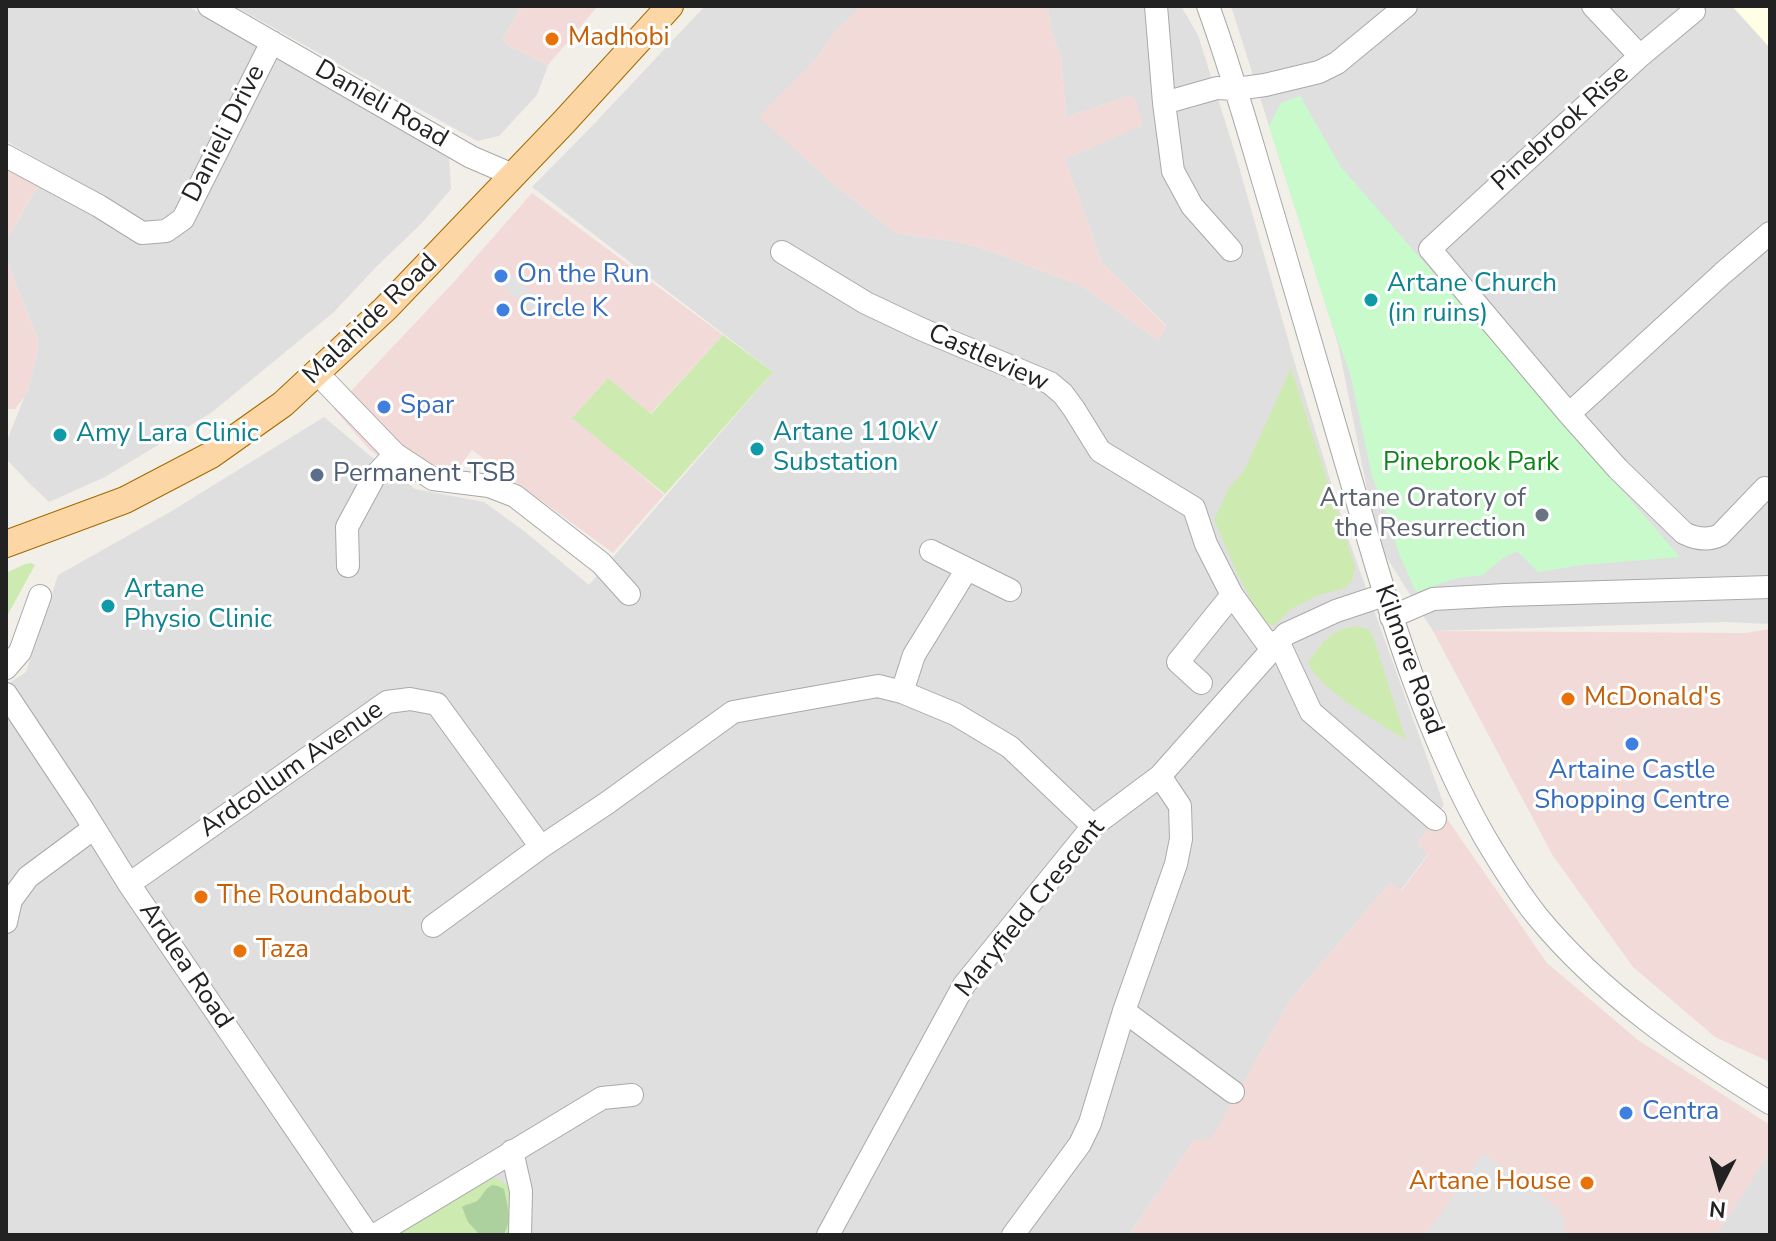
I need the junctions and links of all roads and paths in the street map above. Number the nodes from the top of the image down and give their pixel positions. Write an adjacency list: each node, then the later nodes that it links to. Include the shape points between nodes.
1 (209, 6): 8 (street, Danieli Road)
2 (670, 6): 13 (main road, Malahide Road)
3 (1156, 6): 11 (street)
4 (1208, 6): 10 (street, Kilmore Road)
5 (1406, 6): 10 (street, via 1319,72)
6 (1593, 6): 9 (street)
7 (1694, 11): 9 (street, Pinebrook Rise)
8 (272, 42): 12 (street, Danieli Drive, via 183,219 166,231 142,233); 13 (street, Danieli Road, via 471,157)
9 (1640, 56): 18 (street, Pinebrook Rise, via 1430,249)
10 (1236, 89): 11 (street, via 1217,88); 29 (street, Kilmore Road)
11 (1164, 103): 15 (street, via 1173,171 1192,206)
12 (6, 156)
13 (513, 175): 17 (main road, Malahide Road)
14 (1770, 233): 18 (street)
15 (1231, 250)
16 (782, 252): 28 (street, Castleview, via 866,303 1050,383 1100,451 1194,508)
17 (318, 374): 19 (street); 21 (main road, Malahide Road, via 211,455 125,500)
18 (1569, 414): 20 (street, via 1690,536 1720,535)
19 (395, 454): 23 (street, via 374,477 347,527); 27 (street, via 433,479 489,486 515,496 601,563)
20 (1765, 488)
21 (6, 544)
22 (931, 551): 24 (street)
23 (348, 566)
24 (967, 569): 26 (street); 35 (street, via 914,655)
25 (1770, 587): 31 (street, via 1433,599)
26 (1010, 590)
27 (629, 594)
28 (1232, 595): 32 (street, Castleview); 34 (street, via 1178,662)
29 (1384, 595): 31 (street, Kilmore Road); 32 (street, Maryfield Crescent, via 1298,627)
30 (40, 596): 33 (street, via 20,652)
31 (1391, 617): 48 (street, Kilmore Road, via 1452,775 1496,857 1535,914 1591,974 1648,1022)
32 (1275, 646): 37 (street, Maryfield Crescent); 38 (street, Castleview, via 1311,712)
33 (6, 668)
34 (1201, 683)
35 (902, 692): 39 (street, via 955,714 1010,747); 41 (street, via 878,686 733,712)
36 (6, 694): 40 (street, Ardlea Road)
37 (1160, 776): 39 (street, Maryfield Crescent); 45 (street, via 1180,806 1181,839)
38 (1435, 819)
39 (1093, 826): 53 (street, Maryfield Crescent, via 964,985)
40 (94, 828): 42 (street, Ardlea Road); 43 (street, via 28,877 11,900)
41 (541, 847): 42 (street, Ardcollum Avenue, via 437,704 410,699 387,702); 44 (street)
42 (129, 884): 50 (street, Ardlea Road)
43 (6, 922)
44 (433, 926)
45 (1124, 1011): 46 (street); 54 (street, via 1080,1144)
46 (1233, 1092)
47 (632, 1095): 49 (street, via 602,1098)
48 (1770, 1103)
49 (512, 1151): 51 (street); 52 (street, via 521,1191)
50 (368, 1235)
51 (375, 1235)
52 (520, 1235)
53 (828, 1235)
54 (1013, 1235)

